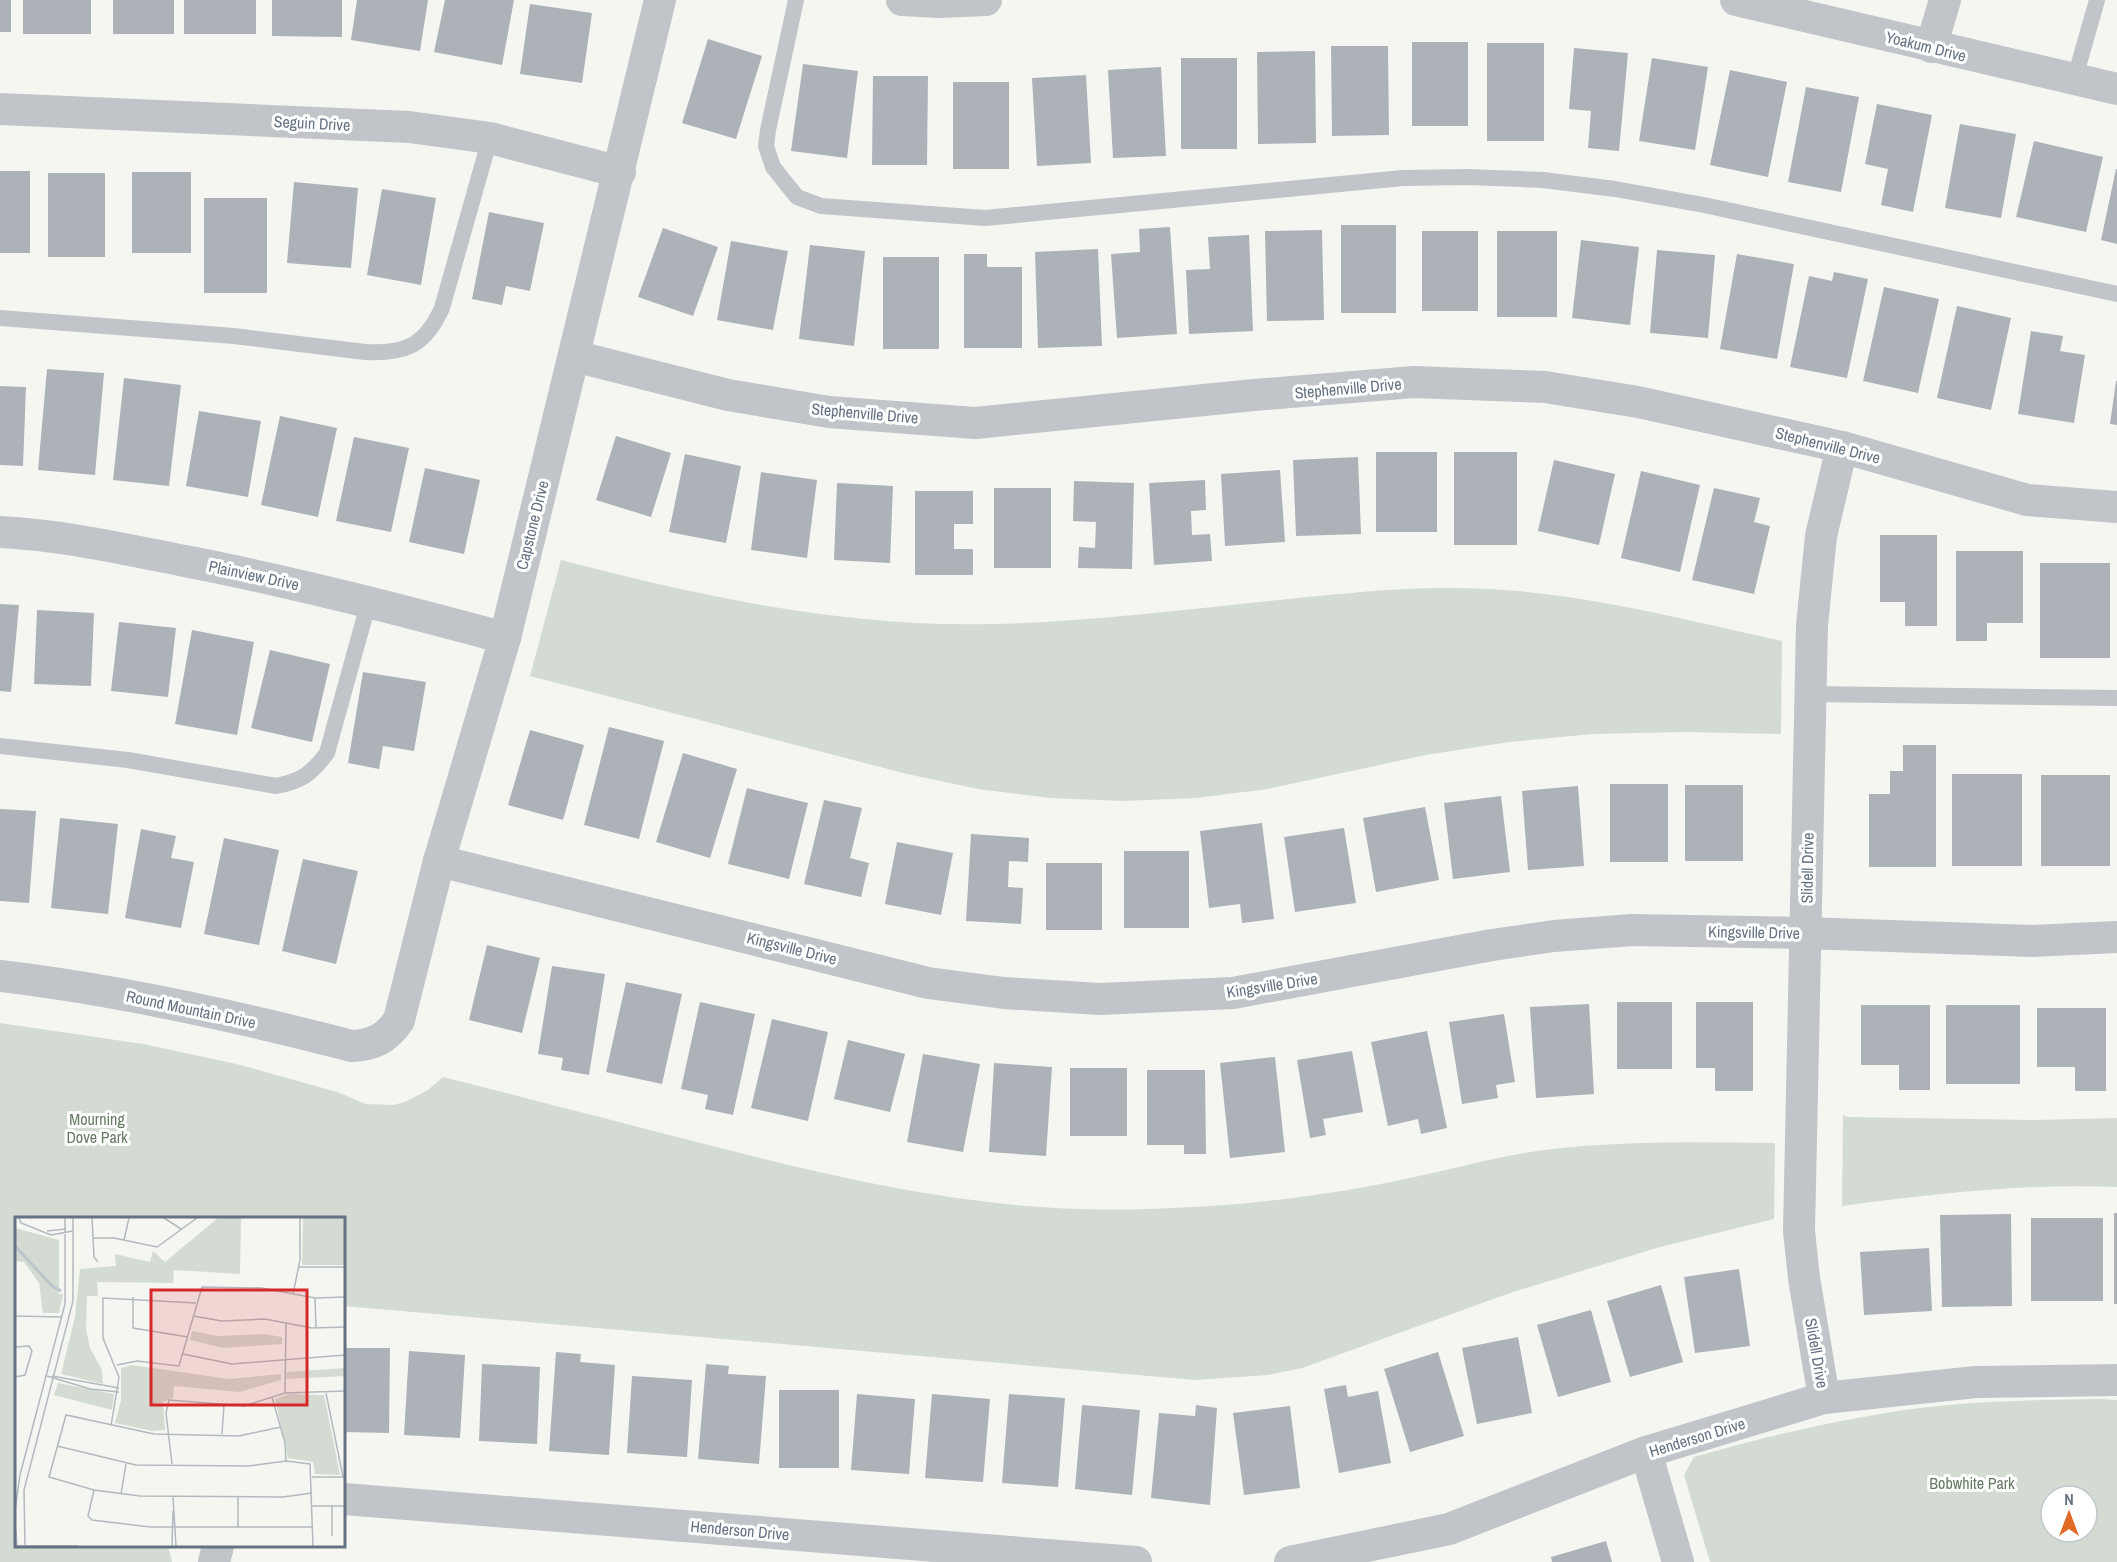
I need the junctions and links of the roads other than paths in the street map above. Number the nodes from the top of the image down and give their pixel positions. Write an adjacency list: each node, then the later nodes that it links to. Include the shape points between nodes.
1 (660, 0): 13 (street, Capstone Drive)
2 (796, 0): 14 (lane, via 766,146 773,167 797,197 821,206 985,218 1403,178 1543,180 1704,205)
3 (902, 0): 4 (street)
4 (986, 0)
5 (1736, 0): 8 (street, Yoakum Drive)
6 (1945, 0): 8 (street)
7 (2097, 0): 9 (lane)
8 (1931, 47): 9 (street, Yoakum Drive)
9 (2074, 81): 10 (street, Yoakum Drive)
10 (2117, 89)
11 (0, 109): 12 (street, Seguin Drive, via 409,127)
12 (490, 138): 13 (street, Seguin Drive); 15 (lane, via 435,325 426,336 401,351 365,352 234,336)
13 (620, 172): 16 (street, Capstone Drive)
14 (2117, 294)
15 (0, 318)
16 (574, 356): 17 (street, Stephenville Drive, via 728,395 830,412 975,423 1414,382 1545,387 1638,402); 21 (street, Capstone Drive)
17 (1842, 447): 18 (street, Stephenville Drive, via 2027,500); 22 (street, Slidell Drive, via 1821,536 1812,625)
18 (2117, 507)
19 (0, 532): 20 (street, Plainview Drive, via 128,549)
20 (369, 601): 21 (street, Plainview Drive); 24 (lane, via 327,753 305,778 290,784 276,786 128,760)
21 (505, 638): 25 (street, Capstone Drive)
22 (1811, 694): 23 (lane); 26 (street, Slidell Drive)
23 (2117, 699)
24 (0, 746)
25 (440, 861): 26 (street, Kingsville Drive, via 928,983 1100,999 1233,993 1554,936 1632,930); 29 (street, Capstone Drive, via 399,1020)
26 (1805, 933): 27 (street, Kingsville Drive, via 2032,941); 31 (street, Slidell Drive, via 1798,1232)
27 (2117, 938)
28 (0, 976): 29 (street, Round Mountain Drive, via 149,999 352,1046)
29 (380, 1040)
30 (2117, 1380): 31 (street, Henderson Drive, via 1976,1382)
31 (1824, 1398): 32 (street, Henderson Drive)
32 (1646, 1452): 38 (street, Henderson Drive, via 1449,1529); 39 (street)
33 (345, 1499): 35 (street, Henderson Drive)
34 (218, 1547): 36 (street)
35 (988, 1556): 37 (street, Henderson Drive)
36 (214, 1562)
37 (1136, 1562)
38 (1290, 1562)
39 (1678, 1562)

